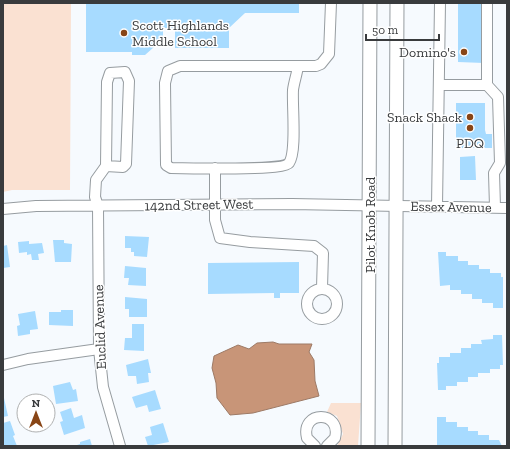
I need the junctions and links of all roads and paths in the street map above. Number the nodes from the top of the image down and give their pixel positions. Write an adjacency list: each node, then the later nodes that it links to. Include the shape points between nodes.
1 (331, 3): 6 (street, via 328,57 316,66)
2 (370, 3): 12 (main road, Pilot Knob Road)
3 (397, 3): 13 (main road, Pilot Knob Road)
4 (440, 3): 7 (street)
5 (487, 3): 8 (street)
6 (298, 66): 10 (street, via 293,89 292,147 288,165 280,168); 10 (street, via 180,66 168,71 165,83 166,165 171,168)
7 (439, 85): 8 (street); 15 (street)
8 (487, 85): 16 (street, via 498,97 500,163 494,173)
9 (106, 166): 9 (street, via 123,167 126,164 129,81 126,72 110,73 107,82); 14 (street, Euclid Avenue, via 96,180 95,197)
10 (214, 168): 11 (street)
11 (214, 205): 12 (street, 142nd Street West); 14 (street, 142nd Street West); 19 (street, via 220,238 314,246 323,253)
12 (370, 205): 13 (street, 142nd Street West); 25 (main road, Pilot Knob Road)
13 (395, 205): 15 (street, Essex Avenue); 26 (main road, Pilot Knob Road)
14 (98, 206): 17 (street, 142nd Street West); 20 (street, Euclid Avenue)
15 (437, 206): 16 (street, Essex Avenue)
16 (495, 207): 18 (street, Essex Avenue)
17 (3, 208)
18 (507, 208)
19 (322, 288)
20 (99, 349): 21 (street); 22 (street, Euclid Avenue, via 103,388)
21 (3, 365)
22 (120, 446)
23 (315, 446): 24 (street, via 307,438 306,428 312,420 322,417 331,420 336,428 335,438)
24 (327, 446)
25 (368, 446)
26 (395, 446)

